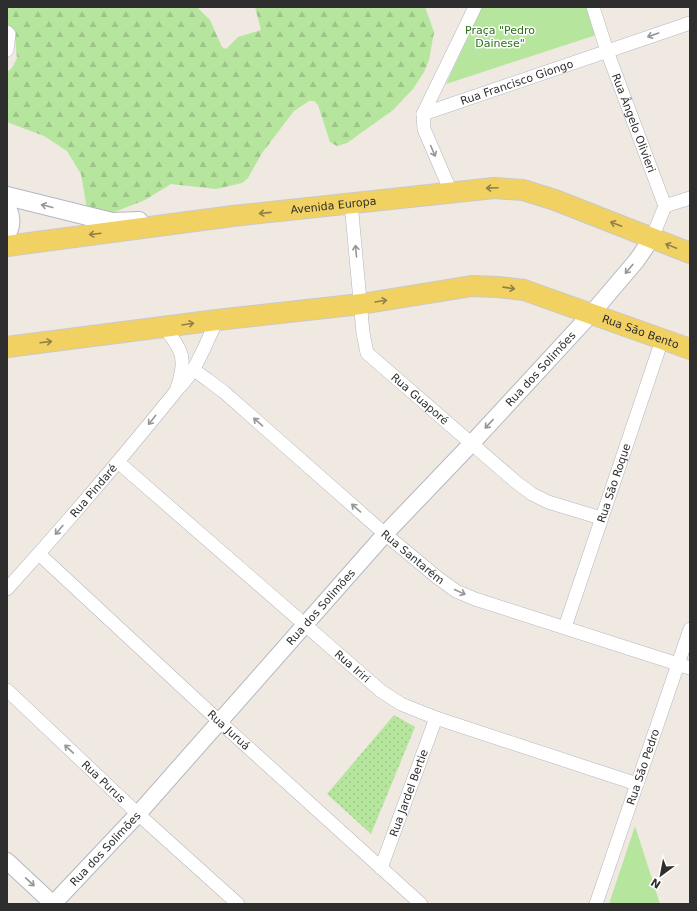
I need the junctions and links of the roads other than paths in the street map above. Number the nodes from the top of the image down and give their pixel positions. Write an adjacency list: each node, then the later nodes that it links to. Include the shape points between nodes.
1 (475, 7): 7 (street)
2 (593, 7): 6 (street, Rua Ângelo Olivieri)
3 (690, 23): 6 (street, Rua Francisco Giongo, one-way to 6)
4 (8, 33): 5 (street)
5 (7, 50)
6 (607, 51): 7 (street, Rua Francisco Giongo); 12 (street, Rua Ângelo Olivieri)
7 (423, 114): 8 (street, one-way to 8, via 424,129)
8 (451, 192): 11 (main road, Avenida Europa); 16 (main road, Avenida Europa, one-way to 8, via 523,190 494,188)
9 (7, 196): 14 (main road, one-way to 9, via 140,221 112,222)
10 (690, 198): 12 (street)
11 (351, 203): 14 (main road, Avenida Europa, one-way to 14); 19 (street, Rua Guaporé, one-way to 11)
12 (665, 206): 16 (street)
13 (7, 208): 15 (main road, via 11,217)
14 (152, 227): 17 (main road, Avenida Europa, one-way to 17)
15 (7, 233)
16 (652, 238): 18 (main road, one-way to 16); 20 (street, Rua dos Solimões, one-way to 20, via 637,260)
17 (7, 246)
18 (690, 253)
19 (361, 304): 20 (main road, one-way to 20, via 472,286 498,286 524,290); 21 (main road); 28 (street, Rua Guaporé, via 363,338 367,353)
20 (592, 313): 23 (main road, Rua São Bento); 28 (street, Rua dos Solimões, one-way to 28)
21 (217, 320): 22 (main road, one-way to 21); 26 (street, Rua Pindaré)
22 (164, 327): 24 (main road, one-way to 22); 27 (street, Rua Pindaré, via 181,352 183,364)
23 (662, 340): 25 (main road, Rua São Bento); 30 (street, Rua São Roque)
24 (7, 347)
25 (690, 349)
26 (194, 370): 27 (street, Rua Pindaré); 31 (street, Rua Santarém, one-way to 26, via 224,392)
27 (177, 390): 29 (street, Rua Pindaré, one-way to 29)
28 (472, 443): 30 (street, Rua Guaporé, via 532,494 548,502); 31 (street, Rua dos Solimões)
29 (118, 462): 32 (street, Rua Pindaré, one-way to 32); 34 (street, Rua Iriri)
30 (601, 518): 35 (street, Rua São Roque)
31 (385, 534): 34 (street, Rua dos Solimões); 35 (street, Rua Santarém, one-way to 35, via 456,591)
32 (39, 554): 33 (street, Rua Pindaré); 40 (street, Rua Juruá)
33 (7, 589)
34 (304, 625): 39 (street, Rua Iriri, via 381,691 401,704); 40 (street, Rua dos Solimões)
35 (565, 627): 37 (street, Rua Santarém)
36 (690, 629): 37 (street, Rua São Pedro)
37 (684, 666): 41 (street, Rua São Pedro)
38 (7, 690): 42 (street, Rua Purus, one-way to 38)
39 (436, 718): 41 (street, Rua Iriri); 44 (street, Rua Jardel Bertie)
40 (220, 722): 42 (street, Rua dos Solimões); 44 (street, Rua Juruá)
41 (637, 784): 48 (street, Rua São Pedro)
42 (138, 814): 45 (street, Rua dos Solimões); 46 (street, Rua Purus)
43 (7, 861): 45 (street, one-way to 45)
44 (381, 868): 47 (street, Rua Juruá)
45 (53, 904)
46 (238, 904)
47 (421, 904)
48 (596, 904)

